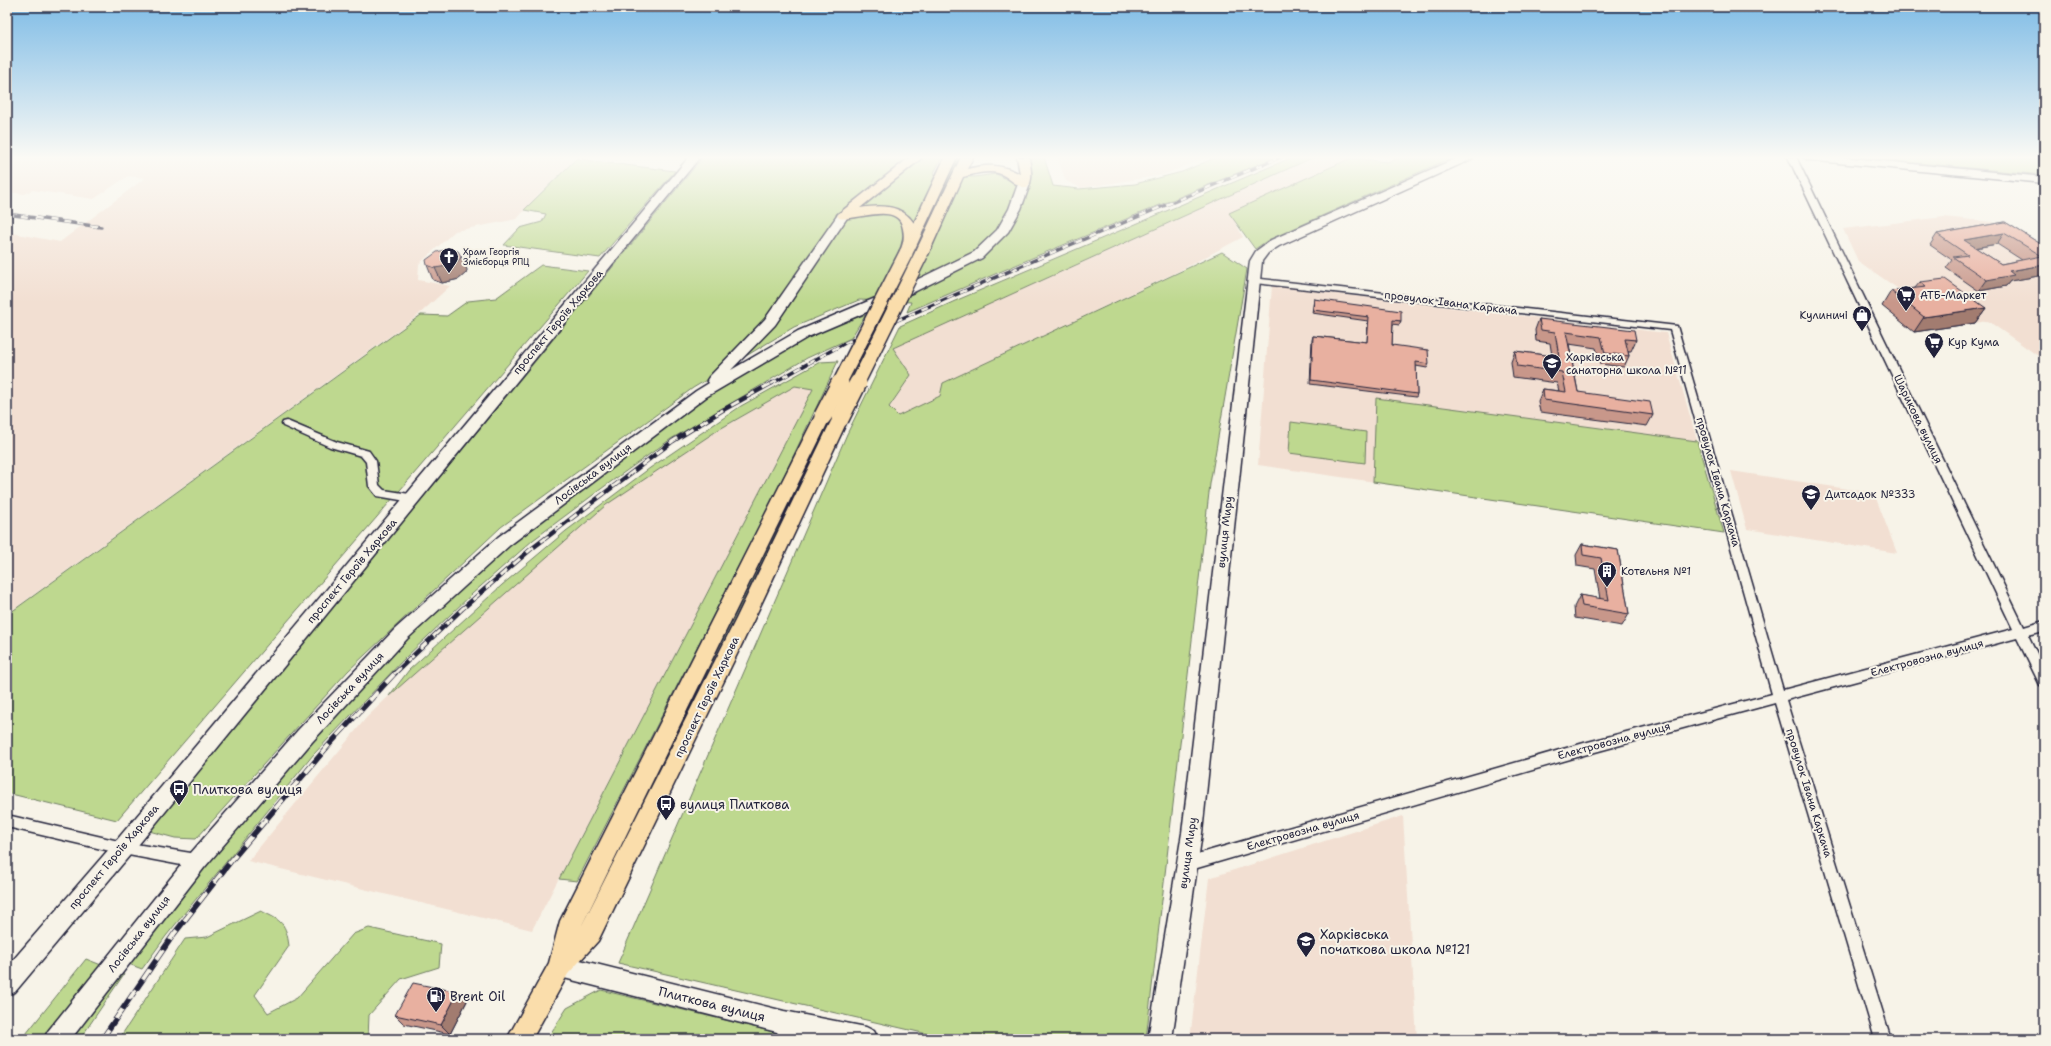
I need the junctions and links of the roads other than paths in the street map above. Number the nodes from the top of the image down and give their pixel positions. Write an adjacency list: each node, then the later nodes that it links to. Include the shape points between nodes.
1 (654, 206): 14 (street, проспект Героїв Харкова)
2 (856, 206): 8 (main road)
3 (928, 206): 9 (main road)
4 (944, 206): 12 (main road, bridge, via 921,255)
5 (1016, 206): 11 (street, via 1002,232 978,255 911,288 803,334)
6 (1358, 206): 10 (street, вулиця Миру, via 1262,250 1255,260)
7 (1816, 206): 16 (street, Шарикова вулиця)
8 (844, 215): 9 (main road, via 871,210 890,211 906,219 909,224); 11 (street, via 770,322)
9 (908, 249): 12 (main road, bridge)
10 (1255, 280): 18 (street, провулок Івана Каркача, via 1674,328); 22 (street, вулиця Миру)
11 (701, 394): 21 (street, Лосівська вулиця, via 504,541 402,634 305,736)
12 (831, 417): 23 (main road, проспект Героїв Харкова, via 745,619 590,933)
13 (287, 424): 14 (street, via 334,445 365,453 371,461 374,486 381,493)
14 (412, 498): 20 (street, проспект Героїв Харкова)
15 (2044, 626): 16 (street, Електровозна вулиця)
16 (2020, 632): 17 (street, Шарикова вулиця); 18 (street, Електровозна вулиця)
17 (2044, 681)
18 (1780, 697): 22 (street, Електровозна вулиця, via 1524,766); 30 (street, провулок Івана Каркача)
19 (7, 821): 20 (street)
20 (122, 848): 21 (street); 24 (street, проспект Героїв Харкова)
21 (197, 861): 26 (street, Лосівська вулиця)
22 (1187, 864): 29 (street, вулиця Миру)
23 (560, 966): 25 (street, Плиткова вулиця); 27 (main road, проспект Героїв Харкова)
24 (7, 984)
25 (789, 1030): 28 (street, Плиткова вулиця)
26 (56, 1039)
27 (519, 1039)
28 (866, 1039)
29 (1160, 1039)
30 (1883, 1039)

